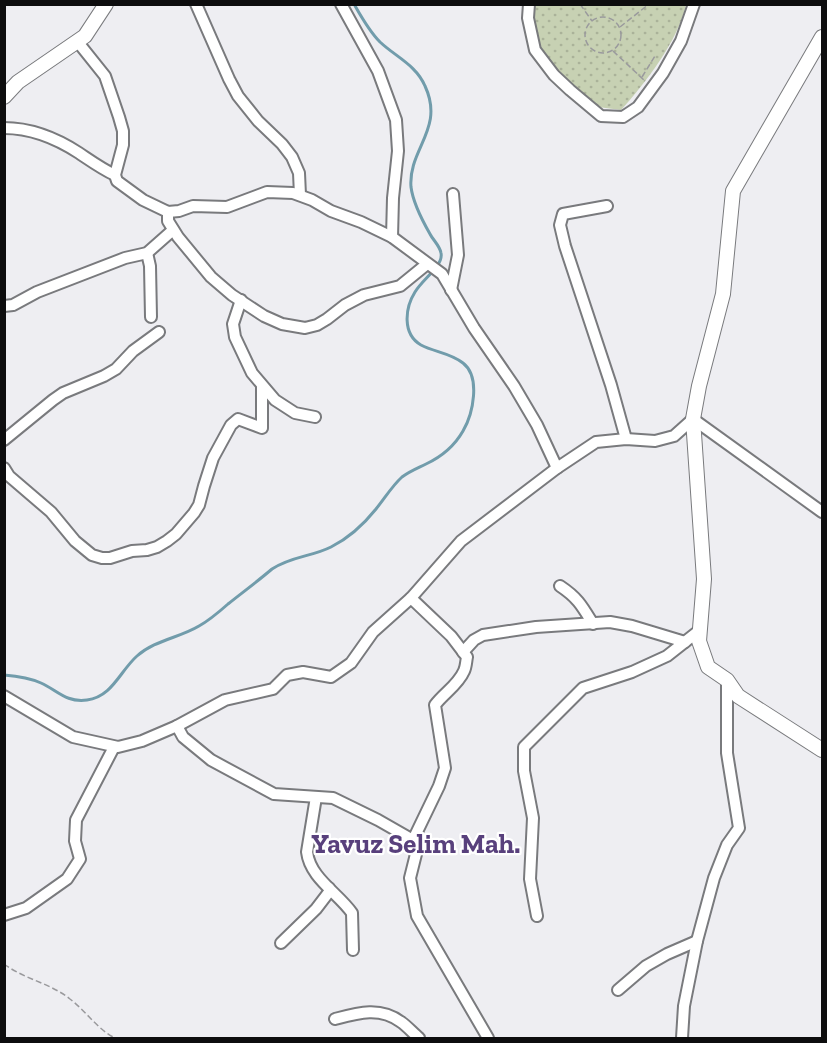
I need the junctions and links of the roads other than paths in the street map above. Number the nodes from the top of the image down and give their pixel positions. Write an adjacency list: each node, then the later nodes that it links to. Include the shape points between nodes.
1 (106, 4): 7 (street, via 85,36)
2 (196, 4): 11 (street, via 238,96 292,157 299,173)
3 (341, 4): 16 (street, via 378,71 396,120 398,151)
4 (529, 4): 5 (street, via 535,50 554,75 601,116 623,117 638,107 663,73)
5 (694, 4)
6 (822, 37): 26 (street, via 733,191 723,294)
7 (77, 41): 8 (street, via 18,82); 10 (street, via 105,76 123,131)
8 (4, 97)
9 (4, 128): 10 (street, via 34,131 54,139)
10 (115, 175): 14 (street, via 126,189)
11 (300, 195): 14 (street, via 267,192 226,207); 16 (street)
12 (453, 195): 19 (street, via 458,255)
13 (607, 206): 27 (street, via 563,214 560,225)
14 (168, 212): 15 (street)
15 (173, 230): 17 (street); 20 (street, via 211,277)
16 (392, 237): 18 (street)
17 (147, 253): 21 (street, via 124,258); 22 (street)
18 (429, 265): 19 (street, via 442,274); 20 (street, via 400,286 364,295 305,328 282,324)
19 (451, 290): 30 (street, via 514,386)
20 (241, 300): 24 (street, via 233,324 236,337)
21 (4, 306)
22 (151, 317)
23 (159, 332): 28 (street, via 116,369 63,393)
24 (262, 386): 25 (street, via 295,413); 29 (street, via 262,428 238,419 231,425 213,458 199,505 176,534 157,547 110,558 92,555)
25 (315, 417)
26 (693, 419): 27 (street, via 674,436 655,441); 31 (street); 35 (street, via 704,579)
27 (626, 439): 30 (street, via 596,442)
28 (4, 440)
29 (4, 468)
30 (557, 468): 33 (street, via 461,541)
31 (822, 512)
32 (560, 585): 34 (street, via 581,603)
33 (411, 598): 37 (street); 40 (street, via 373,632 351,663 331,677 303,672 287,675 273,689 225,700)
34 (593, 624): 36 (street, via 632,626); 37 (street, via 483,635)
35 (700, 630): 36 (street); 38 (street, via 699,641 708,667)
36 (685, 642): 47 (street, via 667,656 632,672 582,688 524,747 524,771 533,818 530,879)
37 (463, 652): 44 (street, via 467,657 464,670 435,705 445,768)
38 (727, 680): 42 (street, via 738,696); 48 (street, via 727,753 739,828 727,845 714,878)
39 (4, 696): 41 (street, via 73,737)
40 (177, 726): 41 (street, via 142,741); 43 (street, via 183,737 211,760 274,794)
41 (114, 747): 46 (street, via 76,820 75,841 80,859 67,879 26,908)
42 (822, 750)
43 (316, 797): 44 (street, via 333,798); 45 (street, via 308,861)
44 (413, 840): 54 (street, via 417,850 410,878 417,916)
45 (329, 888): 49 (street, via 316,909); 50 (street, via 352,913)
46 (4, 915)
47 (537, 916)
48 (697, 942): 51 (street, via 646,966); 55 (street)
49 (281, 943)
50 (353, 950)
51 (618, 990)
52 (335, 1019): 53 (street, via 373,1011 385,1013)
53 (419, 1038)
54 (488, 1038)
55 (682, 1038)

